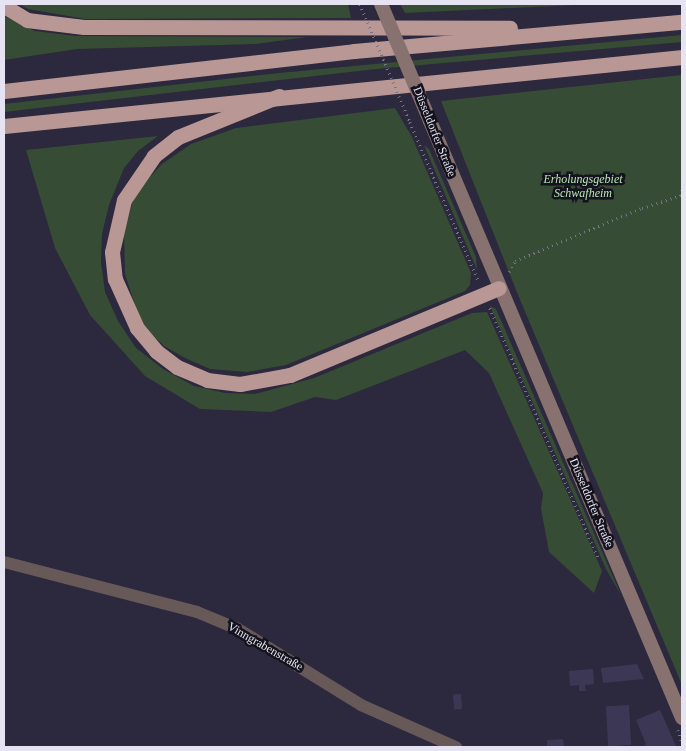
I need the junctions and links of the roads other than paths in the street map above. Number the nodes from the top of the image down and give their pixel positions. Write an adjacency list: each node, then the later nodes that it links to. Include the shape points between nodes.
1 (381, 4): 9 (main road, Düsseldorfer Straße, bridge)
2 (4, 6): 4 (highway, via 27,20 84,28)
3 (682, 22): 4 (highway)
4 (592, 28): 6 (highway)
5 (682, 57): 7 (highway)
6 (4, 91)
7 (279, 96): 8 (highway); 9 (highway, via 178,137 154,156 124,200 112,252 115,279 137,328 156,351 177,367 207,380 240,384 290,375)
8 (4, 126)
9 (499, 288): 11 (main road, Düsseldorfer Straße)
10 (4, 562): 12 (street, Vinngrabenstraße, via 196,612 238,629 361,705)
11 (678, 721)
12 (456, 747)

